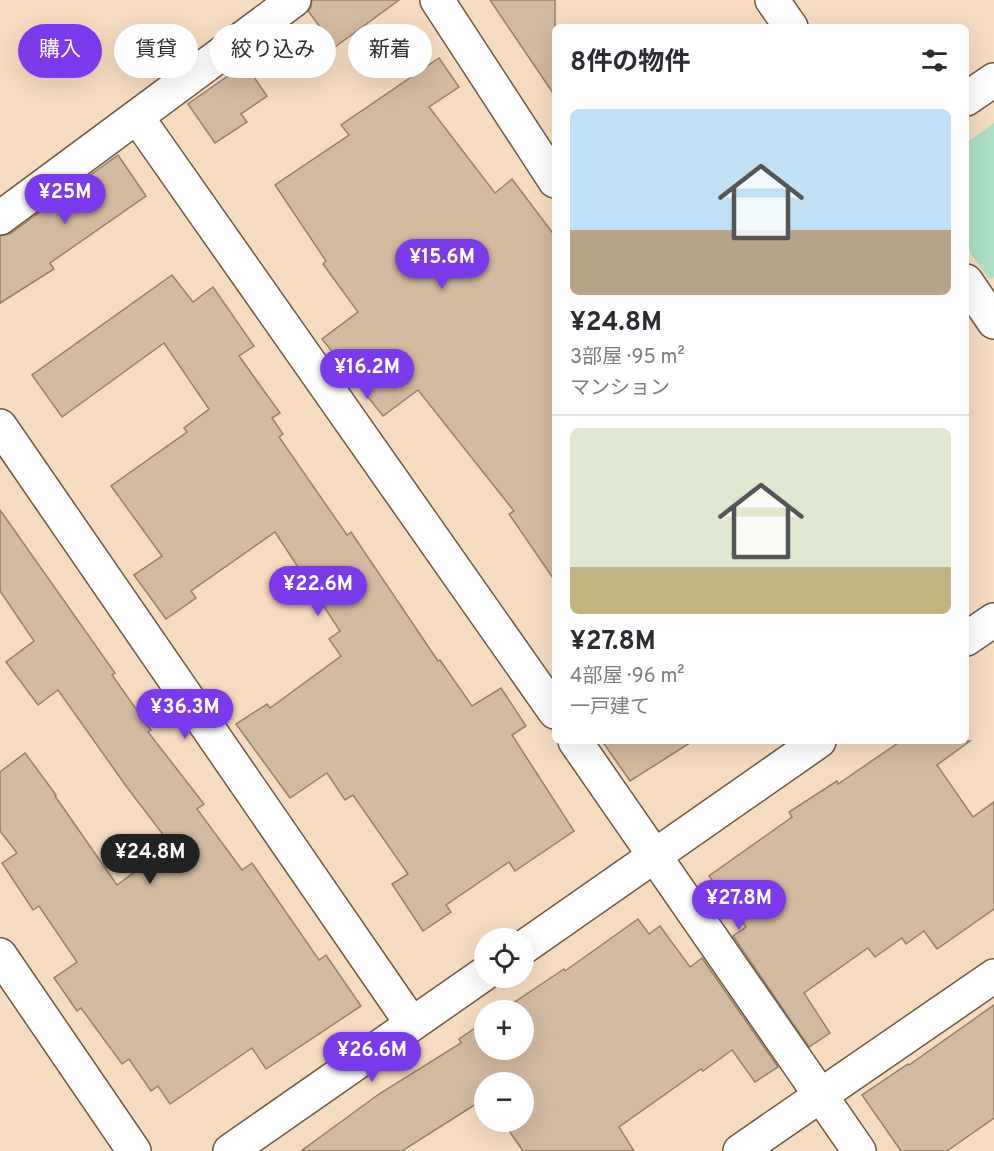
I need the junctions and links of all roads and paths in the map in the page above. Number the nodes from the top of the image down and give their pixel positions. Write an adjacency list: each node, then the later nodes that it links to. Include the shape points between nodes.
1 (294, 0): 7 (street)
2 (437, 0): 8 (street)
3 (772, 0): 4 (street)
4 (789, 24)
5 (994, 80): 6 (street)
6 (969, 97)
7 (137, 117): 9 (street); 15 (street)
8 (552, 176)
9 (0, 218)
10 (969, 285): 11 (street)
11 (994, 322)
12 (0, 426): 23 (street)
13 (994, 620): 14 (street)
14 (969, 637)
15 (552, 708)
16 (577, 744): 18 (street)
17 (815, 744): 18 (street)
18 (656, 855): 19 (street); 24 (street)
19 (534, 940)
20 (0, 955): 25 (street)
21 (994, 976): 24 (street)
22 (474, 981): 23 (street)
23 (412, 1024): 26 (street)
24 (821, 1095): 27 (street); 28 (street)
25 (134, 1151)
26 (230, 1151)
27 (740, 1151)
28 (859, 1151)

